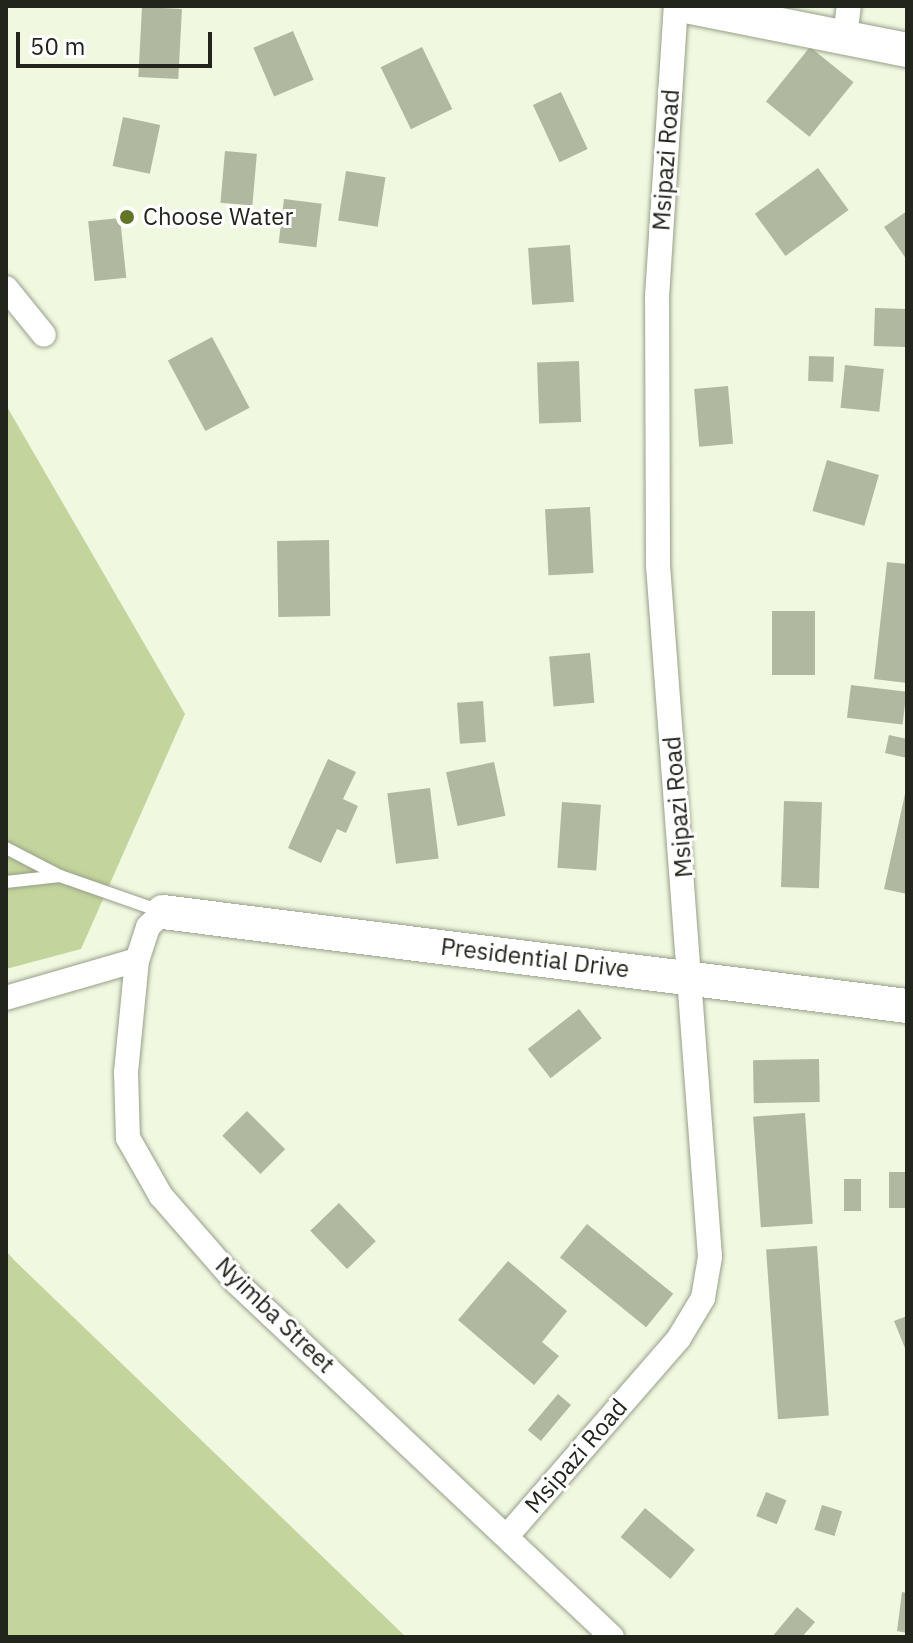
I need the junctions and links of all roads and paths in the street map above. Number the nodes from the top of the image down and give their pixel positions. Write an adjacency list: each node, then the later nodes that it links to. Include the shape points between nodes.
1 (676, 6): 12 (street, Msipazi Road, via 654,422 658,565)
2 (685, 6): 3 (street)
3 (847, 22): 4 (street)
4 (907, 50)
5 (6, 288): 6 (street)
6 (44, 335)
7 (6, 848): 8 (lane)
8 (60, 876): 9 (lane); 10 (lane)
9 (6, 882)
10 (163, 912): 11 (street, Nyimba Street, via 148,927); 12 (street, Presidential Drive)
11 (137, 960): 13 (street); 15 (street, Nyimba Street, via 126,1072 128,1138 161,1196 236,1282)
12 (692, 976): 14 (street, Presidential Drive); 15 (street, Msipazi Road, via 710,1257 703,1298 679,1338)
13 (6, 998)
14 (907, 1006)
15 (507, 1536): 16 (street, Nyimba Street)
16 (612, 1637)

